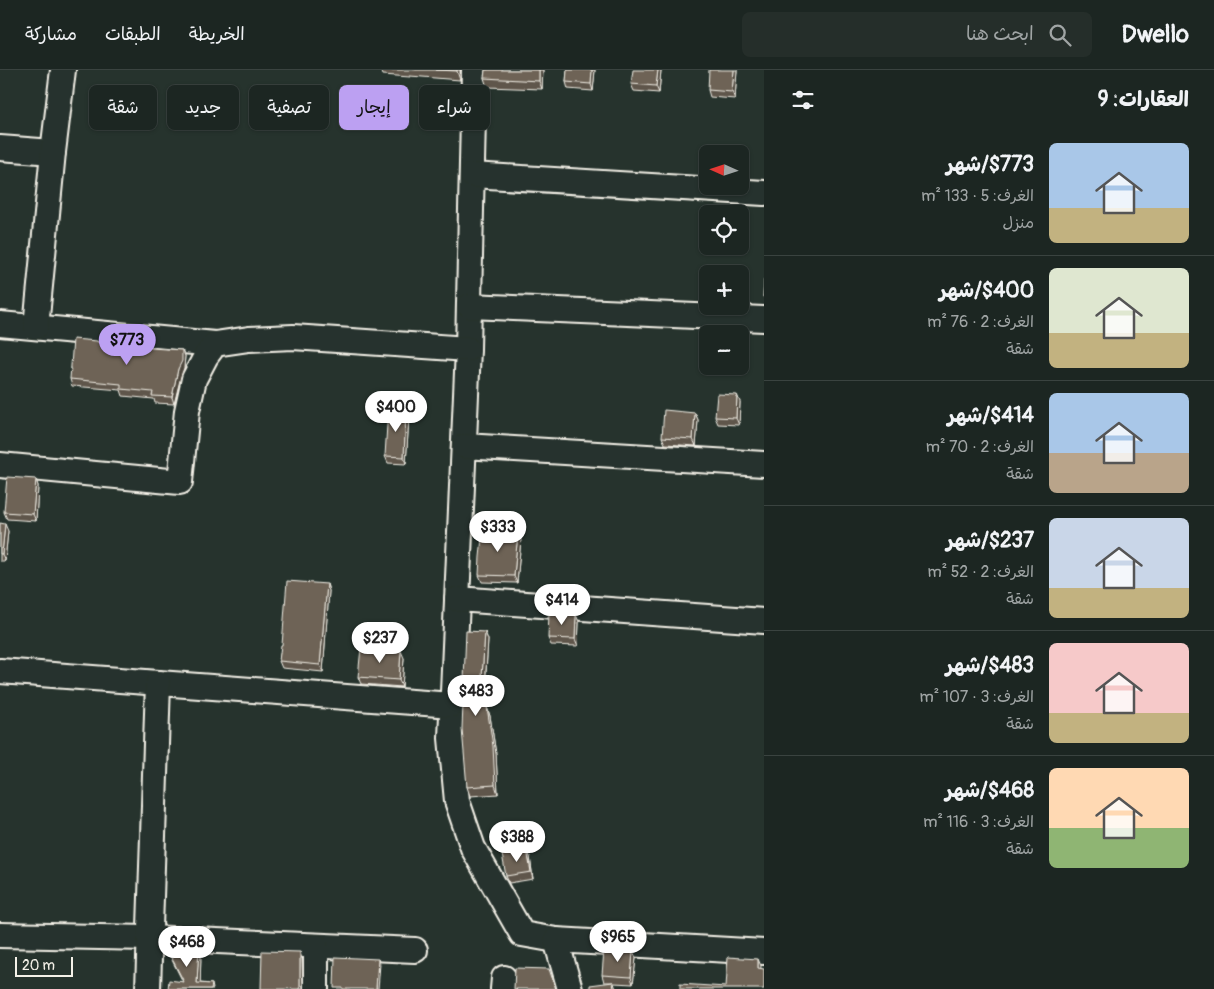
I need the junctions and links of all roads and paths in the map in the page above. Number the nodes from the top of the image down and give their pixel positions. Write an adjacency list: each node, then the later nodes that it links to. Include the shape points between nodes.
1 (63, 70): 4 (street)
2 (474, 70): 5 (street)
3 (0, 148): 4 (street)
4 (53, 152): 10 (street)
5 (472, 175): 6 (street); 7 (street)
6 (764, 193)
7 (469, 306): 8 (street); 12 (street)
8 (764, 319)
9 (0, 324): 10 (street)
10 (36, 327): 11 (street)
11 (215, 344): 12 (street, via 293,338); 15 (street, via 194,379 187,411 180,482)
12 (468, 350): 13 (street)
13 (464, 446): 14 (street); 16 (street)
14 (764, 464)
15 (0, 465)
16 (457, 599): 17 (street); 20 (street)
17 (764, 620)
18 (0, 670): 19 (street)
19 (158, 683): 20 (street); 22 (street)
20 (452, 705): 23 (street, via 451,738 457,801 473,848 522,934)
21 (0, 935): 22 (street)
22 (149, 938): 24 (street); 27 (street)
23 (556, 940): 26 (street); 29 (street)
24 (316, 946): 25 (street); 28 (street)
25 (415, 950)
26 (764, 952)
27 (148, 989)
28 (316, 989)
29 (570, 989)

